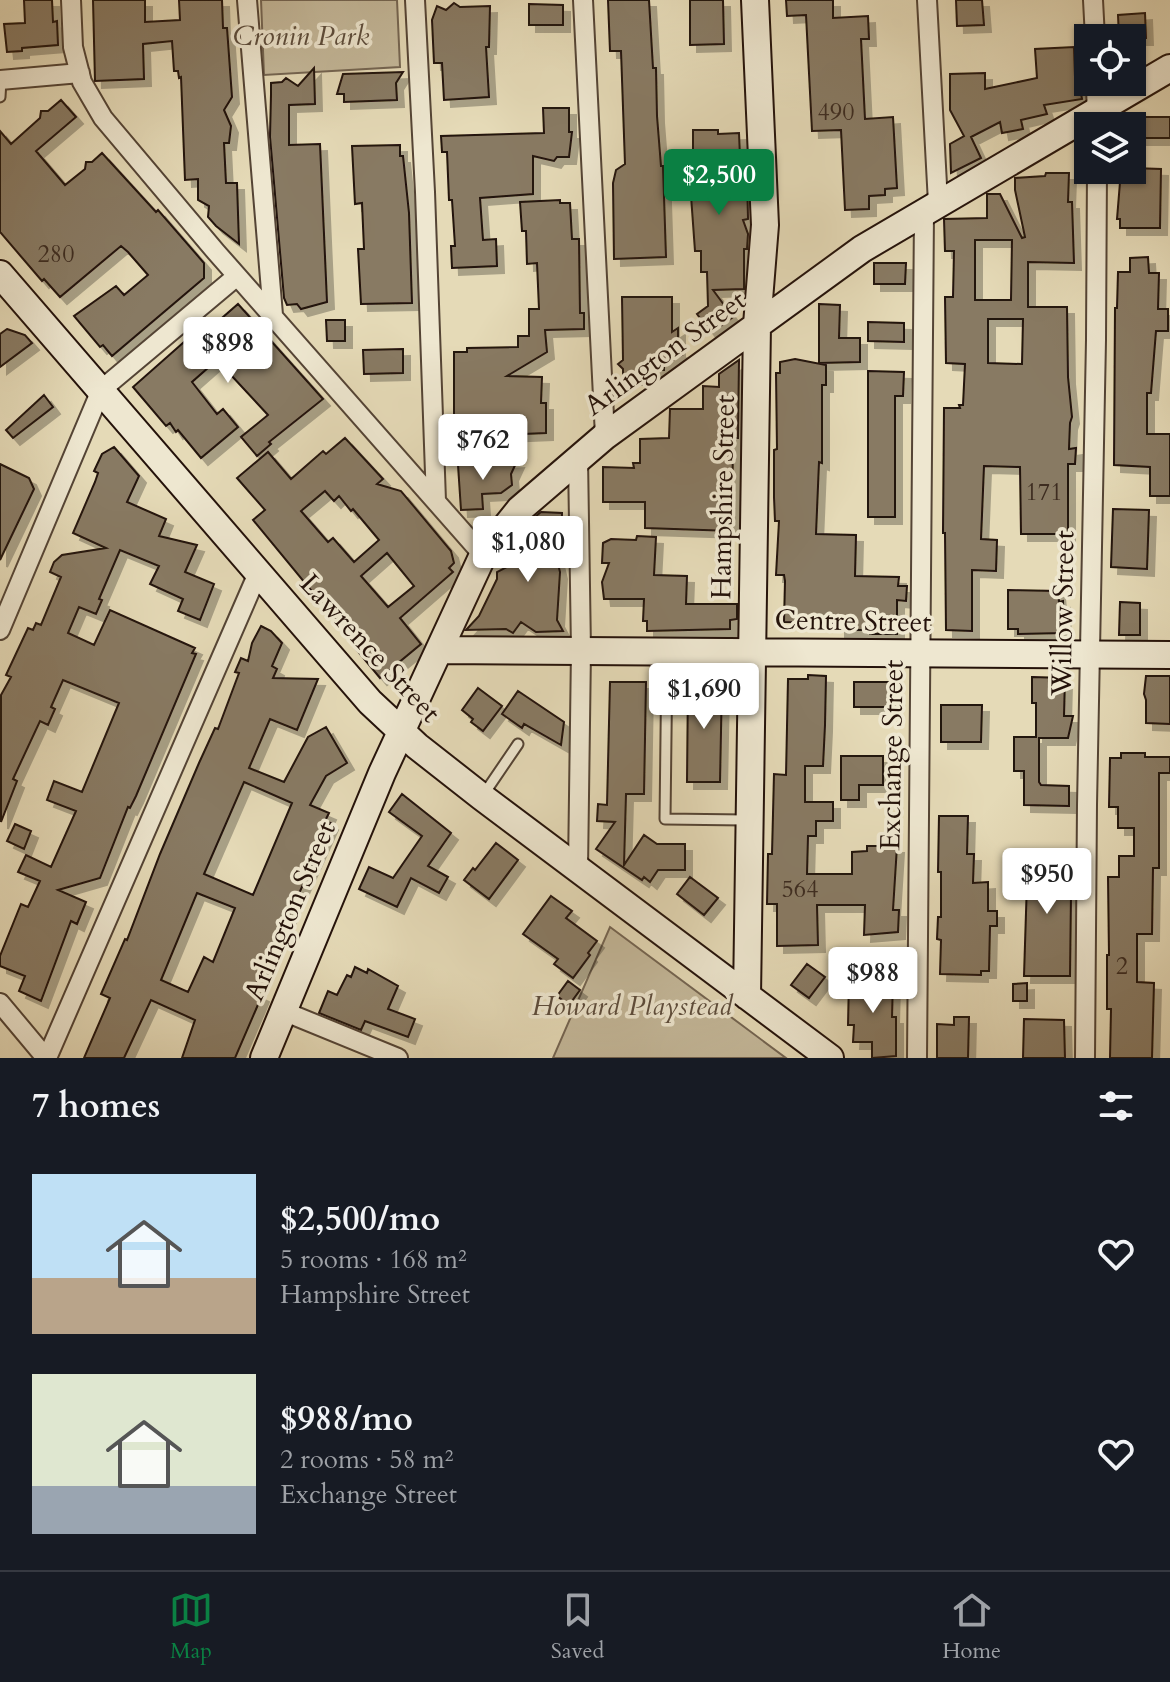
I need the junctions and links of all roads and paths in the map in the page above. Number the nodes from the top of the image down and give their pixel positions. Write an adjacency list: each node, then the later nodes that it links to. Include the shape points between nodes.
1 (71, 0): 10 (street)
2 (247, 0): 19 (street)
3 (415, 0): 24 (street)
4 (583, 0): 22 (street)
5 (755, 0): 20 (street, Hampshire Street, via 765,225)
6 (927, 0): 16 (street, Exchange Street)
7 (1093, 0): 8 (street)
8 (1094, 24)
9 (1170, 68): 13 (street, Arlington Street)
10 (80, 73): 11 (street); 18 (street, via 103,118)
11 (0, 80): 12 (lane)
12 (0, 97)
13 (1108, 112)
14 (1074, 132): 16 (street, Arlington Street)
15 (1097, 184): 33 (street, Willow Street)
16 (931, 208): 20 (street, Arlington Street, via 862,249); 32 (street, Exchange Street)
17 (0, 274): 21 (street, Lawrence Street)
18 (237, 276): 19 (street); 21 (street)
19 (273, 315): 24 (street)
20 (757, 325): 22 (street, Arlington Street); 31 (street, Hampshire Street)
21 (101, 390): 26 (street, Lawrence Street); 27 (street)
22 (605, 436): 23 (street, Arlington Street)
23 (578, 458): 25 (street, Arlington Street, via 520,509); 29 (street)
24 (436, 501): 25 (street)
25 (483, 555): 28 (street, Arlington Street)
26 (258, 573): 35 (street, Lawrence Street); 43 (street)
27 (0, 630)
28 (439, 650): 29 (street, Centre Street); 35 (street, Arlington Street)
29 (581, 650): 30 (street, Centre Street); 39 (street)
30 (667, 650): 31 (street, Centre Street); 38 (lane, via 665,819)
31 (752, 651): 32 (street, Centre Street); 38 (street, Hampshire Street)
32 (922, 655): 33 (street, Centre Street); 47 (street, Exchange Street)
33 (1090, 655): 34 (street, Centre Street); 48 (street, Willow Street)
34 (1170, 655)
35 (401, 732): 37 (street, Lawrence Street); 42 (street, Arlington Street)
36 (518, 744): 37 (lane)
37 (482, 797): 39 (street, Lawrence Street)
38 (750, 820): 40 (street, Hampshire Street)
39 (578, 869): 40 (street, Lawrence Street)
40 (747, 996): 46 (street, Lawrence Street)
41 (0, 1003): 43 (street)
42 (283, 1011): 44 (street, Arlington Street); 45 (street)
43 (47, 1058)
44 (264, 1058)
45 (398, 1058)
46 (830, 1058)
47 (917, 1058)
48 (1085, 1058)

